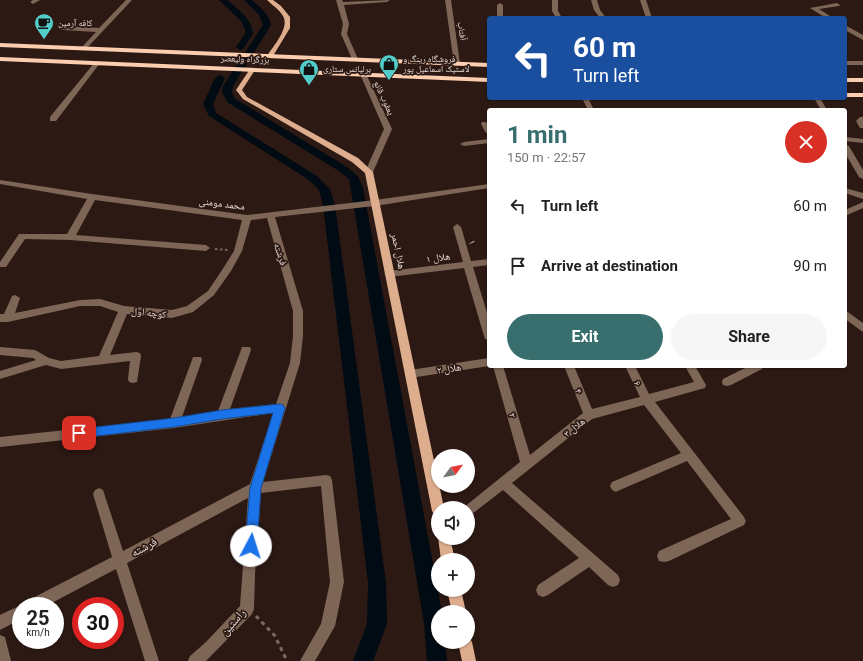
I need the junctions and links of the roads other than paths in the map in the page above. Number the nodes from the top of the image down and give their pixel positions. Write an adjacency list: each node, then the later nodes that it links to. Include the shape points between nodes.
1 (129, 0): 18 (street)
2 (270, 0): 22 (main road, via 287,17 287,28)
3 (387, 0): 8 (street)
4 (448, 0): 28 (street, آفتاب)
5 (555, 0): 12 (street)
6 (594, 0): 13 (street)
7 (642, 0): 14 (street)
8 (340, 2): 24 (street, via 346,24 344,34)
9 (500, 5): 11 (street)
10 (837, 5): 15 (street, via 813,8)
11 (500, 16)
12 (558, 16)
13 (602, 16)
14 (648, 16)
15 (827, 16)
16 (63, 28): 18 (street)
17 (847, 28): 19 (street)
18 (101, 30): 21 (street)
19 (863, 38)
20 (0, 45): 21 (highway, بزرگراه ولیعصر)
21 (84, 48): 22 (highway, بزرگراه ولیعصر)
22 (270, 56): 24 (highway, بزرگراه ولیعصر)
23 (0, 59): 26 (highway, بزرگراه ولیعصر)
24 (355, 60): 28 (highway, بزرگراه ولیعصر)
25 (847, 62): 27 (street)
26 (97, 63): 30 (highway, بزرگراه ولیعصر); 37 (street)
27 (863, 63)
28 (457, 64): 29 (highway, بزرگراه ولیعصر)
29 (487, 65)
30 (252, 70): 31 (highway, بزرگراه ولیعصر); 47 (main road, via 239,90 245,98 355,160)
31 (363, 74): 32 (highway, بزرگراه ولیعصر); 47 (street, یعقوب قانع, via 388,128)
32 (487, 80)
33 (847, 80): 34 (highway)
34 (863, 80)
35 (847, 95): 36 (highway)
36 (863, 95)
37 (53, 119)
38 (863, 119): 40 (street, via 860,121)
39 (485, 124): 41 (street)
40 (863, 126)
41 (487, 128)
42 (847, 140): 44 (street)
43 (487, 141): 45 (street)
44 (863, 141)
45 (464, 144)
46 (847, 149): 48 (street)
47 (368, 172): 54 (main road, هلال احمر)
48 (863, 177)
49 (0, 182): 53 (street, محمد مومنی)
50 (487, 186): 54 (street, محمد مومنی)
51 (847, 191): 52 (street)
52 (863, 196)
53 (92, 197): 58 (street, محمد مومنی); 60 (street)
54 (371, 203): 57 (street, محمد مومنی); 65 (main road, هلال احمر)
55 (863, 206): 56 (street)
56 (847, 212)
57 (270, 215): 58 (street, محمد مومنی); 88 (street, فرشته, via 298,311 295,363)
58 (247, 218): 67 (street, کوچه اول, via 238,251 228,269 211,293 190,309 172,314)
59 (457, 226): 64 (street, ۱)
60 (70, 236): 61 (street); 63 (street, via 22,236)
61 (206, 248)
62 (487, 262): 64 (street, هلال ۱)
63 (3, 265)
64 (468, 265): 65 (street, هلال ۱); 71 (street)
65 (389, 274): 83 (main road, هلال احمر)
66 (15, 298): 68 (street)
67 (124, 310): 68 (street, کوچه اول, via 100,302 80,303); 74 (street)
68 (4, 318)
69 (847, 318): 70 (street)
70 (863, 328)
71 (487, 329)
72 (246, 350): 89 (street)
73 (0, 351): 76 (street, via 35,354)
74 (103, 360): 76 (street, via 61,365); 85 (street, via 136,356)
75 (197, 360): 91 (street)
76 (46, 361): 84 (street)
77 (487, 362): 83 (street, هلال ۲)
78 (499, 368): 94 (street, ۲)
79 (571, 368): 90 (street, ۴)
80 (631, 368): 87 (street, ۶)
81 (691, 368): 87 (street, هلال ۳, via 701,385)
82 (754, 368): 86 (street)
83 (410, 374): 99 (main road, هلال احمر)
84 (0, 375)
85 (133, 379)
86 (727, 382)
87 (646, 399): 90 (street, هلال ۳); 93 (street, ۶)
88 (280, 408): 89 (street); 97 (street, راستین)
89 (222, 414): 91 (street)
90 (589, 415): 94 (street, هلال ۳)
91 (174, 423): 92 (street)
92 (0, 442)
93 (689, 455): 96 (street); 101 (street, ۶, via 740,521)
94 (527, 465): 95 (street, هلال ۳)
95 (504, 483): 100 (street, هلال ۳); 102 (street)
96 (616, 486)
97 (256, 488): 103 (street, فرشته); 113 (street, راستین, via 247,609); 114 (street, via 326,480 337,582 328,626)
98 (99, 494): 103 (street)
99 (436, 501)
100 (475, 505)
101 (664, 556)
102 (590, 559): 104 (street); 105 (street)
103 (119, 560): 106 (street, فرشته); 112 (street)
104 (614, 580)
105 (543, 590)
106 (49, 597)
107 (12, 617): 108 (street)
108 (0, 623)
109 (0, 642): 111 (street)
110 (466, 649): 115 (main road)
111 (4, 661)
112 (152, 661)
113 (195, 661)
114 (307, 661)
115 (469, 661)

